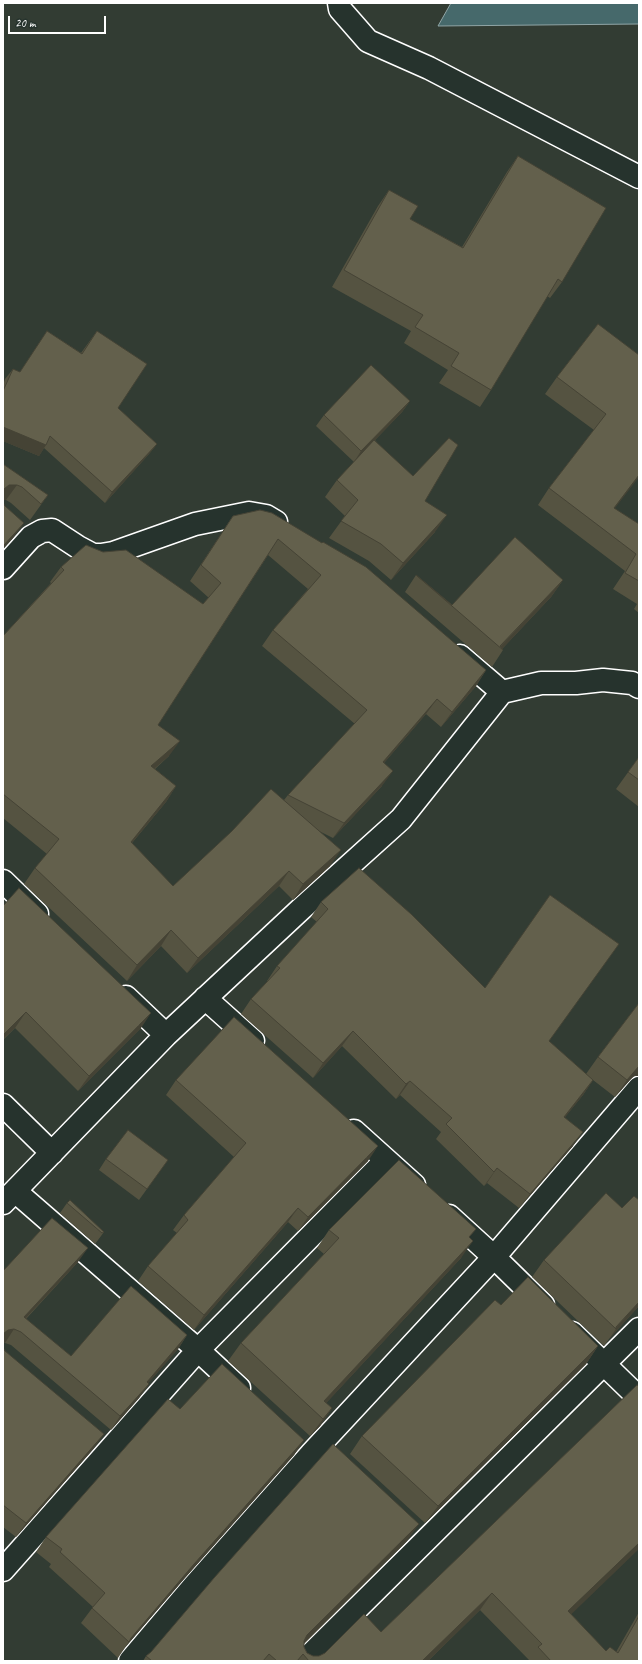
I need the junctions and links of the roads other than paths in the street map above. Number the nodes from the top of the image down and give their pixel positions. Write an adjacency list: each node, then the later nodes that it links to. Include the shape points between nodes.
1 (339, 3): 2 (street, via 340,9 368,41 429,68)
2 (639, 177)
3 (14, 522): 5 (street)
4 (296, 533): 5 (street, via 266,516 248,513 195,524 101,555 93,555 52,530 42,531)
5 (30, 537): 6 (street)
6 (3, 568)
7 (448, 645): 9 (street)
8 (639, 687): 9 (street, via 632,683 603,680 541,683)
9 (502, 692): 13 (street, via 401,819)
10 (3, 882): 11 (street)
11 (50, 925)
12 (114, 986): 14 (street)
13 (205, 998): 14 (street); 15 (street)
14 (166, 1035): 19 (street)
15 (269, 1056)
16 (639, 1088): 22 (street)
17 (3, 1104): 19 (street)
18 (340, 1118): 20 (street)
19 (52, 1153): 21 (street)
20 (386, 1160): 22 (street); 24 (street)
21 (9, 1197): 24 (street)
22 (494, 1257): 25 (street); 31 (street)
23 (639, 1329): 25 (street)
24 (198, 1350): 27 (street); 30 (street)
25 (604, 1365): 26 (street); 33 (street)
26 (639, 1398)
27 (254, 1402)
28 (94, 1432): 30 (street)
29 (294, 1439): 31 (street)
30 (112, 1447): 34 (street)
31 (321, 1451): 35 (street, via 193,1587)
32 (408, 1525): 33 (street)
33 (426, 1541): 36 (street)
34 (3, 1570)
35 (130, 1661)
36 (304, 1661)

